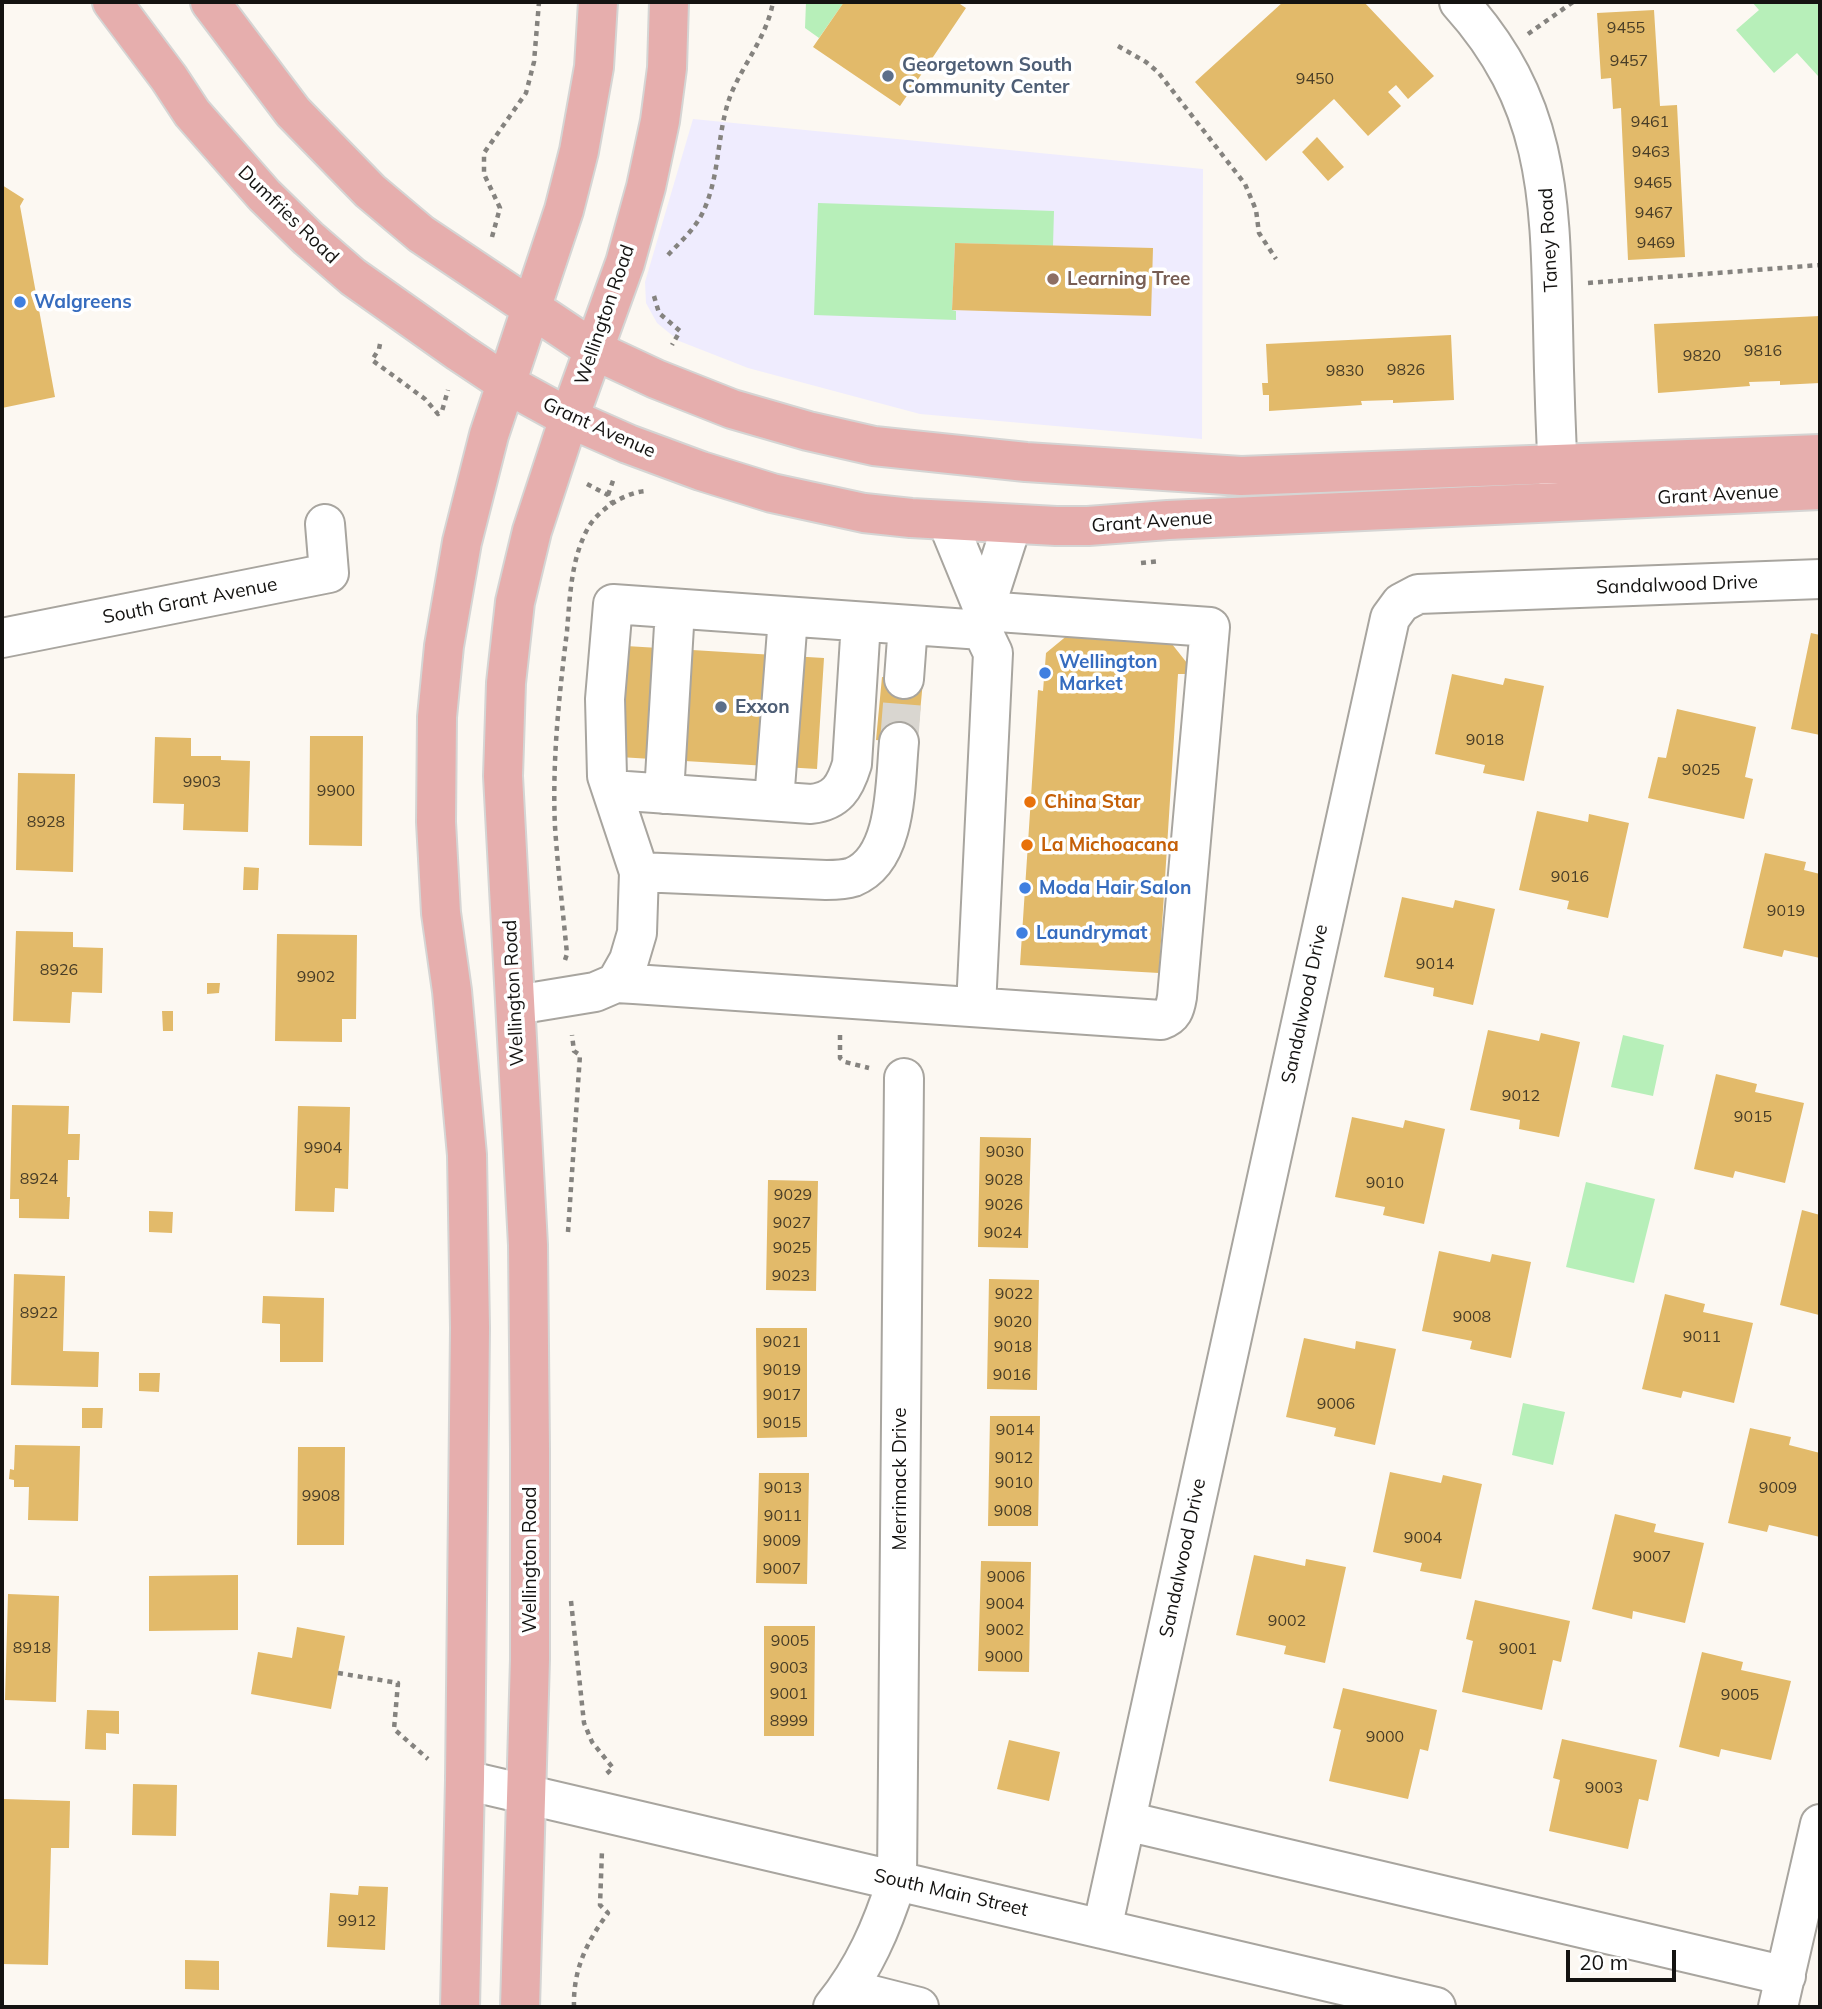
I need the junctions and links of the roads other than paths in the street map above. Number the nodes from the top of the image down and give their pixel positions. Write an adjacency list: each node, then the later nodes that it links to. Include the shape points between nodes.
1 (112, 2): 8 (main road, Dumfries Road, via 208,132 308,238 353,278)
2 (209, 2): 6 (main road, via 293,112 370,191 421,234)
3 (598, 2): 6 (main road, via 582,141)
4 (669, 2): 7 (main road, Wellington Road, via 660,121 625,263)
5 (1459, 2): 11 (street, Taney Road, via 1500,54 1530,117 1544,172)
6 (532, 310): 7 (main road, Grant Avenue); 8 (main road)
7 (594, 350): 9 (main road, Wellington Road); 12 (main road, Grant Avenue, via 732,409 874,446)
8 (507, 384): 9 (main road, Grant Avenue); 36 (main road, via 462,542 437,717 441,913 467,1155 470,1328)
9 (569, 418): 16 (main road, Grant Avenue, via 688,467 772,493 864,513); 33 (main road, Wellington Road, via 531,531 515,603 506,683 503,776)
10 (1820, 454): 11 (main road, Grant Avenue)
11 (1558, 464): 12 (main road, Grant Avenue, via 1241,476); 14 (street, Taney Road)
12 (1169, 472): 15 (main road)
13 (1820, 490): 14 (main road, Grant Avenue)
14 (1560, 502): 15 (main road, Grant Avenue)
15 (1168, 520): 18 (main road, Grant Avenue, via 1088,526)
16 (947, 521): 18 (main road, Grant Avenue); 22 (street)
17 (325, 524): 25 (street, South Grant Avenue, via 330,573)
18 (1013, 524): 22 (street)
19 (1820, 579): 38 (street, Sandalwood Drive, via 1418,594 1401,603 1390,618)
20 (676, 608): 21 (street); 28 (street, via 613,604 605,733); 29 (street)
21 (788, 617): 23 (street); 30 (street)
22 (983, 620): 24 (street); 34 (street, via 993,653); 34 (street, via 1210,627 1175,1009 1161,1020)
23 (861, 622): 24 (street); 30 (street, via 852,764 847,779 839,794 823,802)
24 (908, 625): 26 (street)
25 (2, 638)
26 (904, 679)
27 (899, 742): 31 (street, via 884,844 873,861 852,877 825,880)
28 (612, 790): 29 (street); 31 (street)
29 (664, 794): 30 (street)
30 (774, 801)
31 (639, 872): 32 (street, via 637,933)
32 (616, 984): 33 (street, via 595,992); 34 (street)
33 (516, 1005): 37 (main road, Wellington Road, via 527,1245 530,1659)
34 (976, 1007)
35 (904, 1078): 40 (street, Merrimack Drive)
36 (465, 1780): 37 (street, South Main Street); 45 (main road)
37 (526, 1795): 40 (street, South Main Street); 46 (main road, Wellington Road)
38 (1126, 1821): 41 (street, Sandalwood Drive); 42 (street)
39 (1820, 1824): 42 (street)
40 (897, 1880): 41 (street, South Main Street); 43 (street, Merrimack Drive, via 873,1946)
41 (1102, 1929): 44 (street, South Main Street)
42 (1782, 1991)
43 (840, 1998): 47 (street)
44 (1419, 2005)
45 (460, 2007)
46 (520, 2007)
47 (919, 2007)

